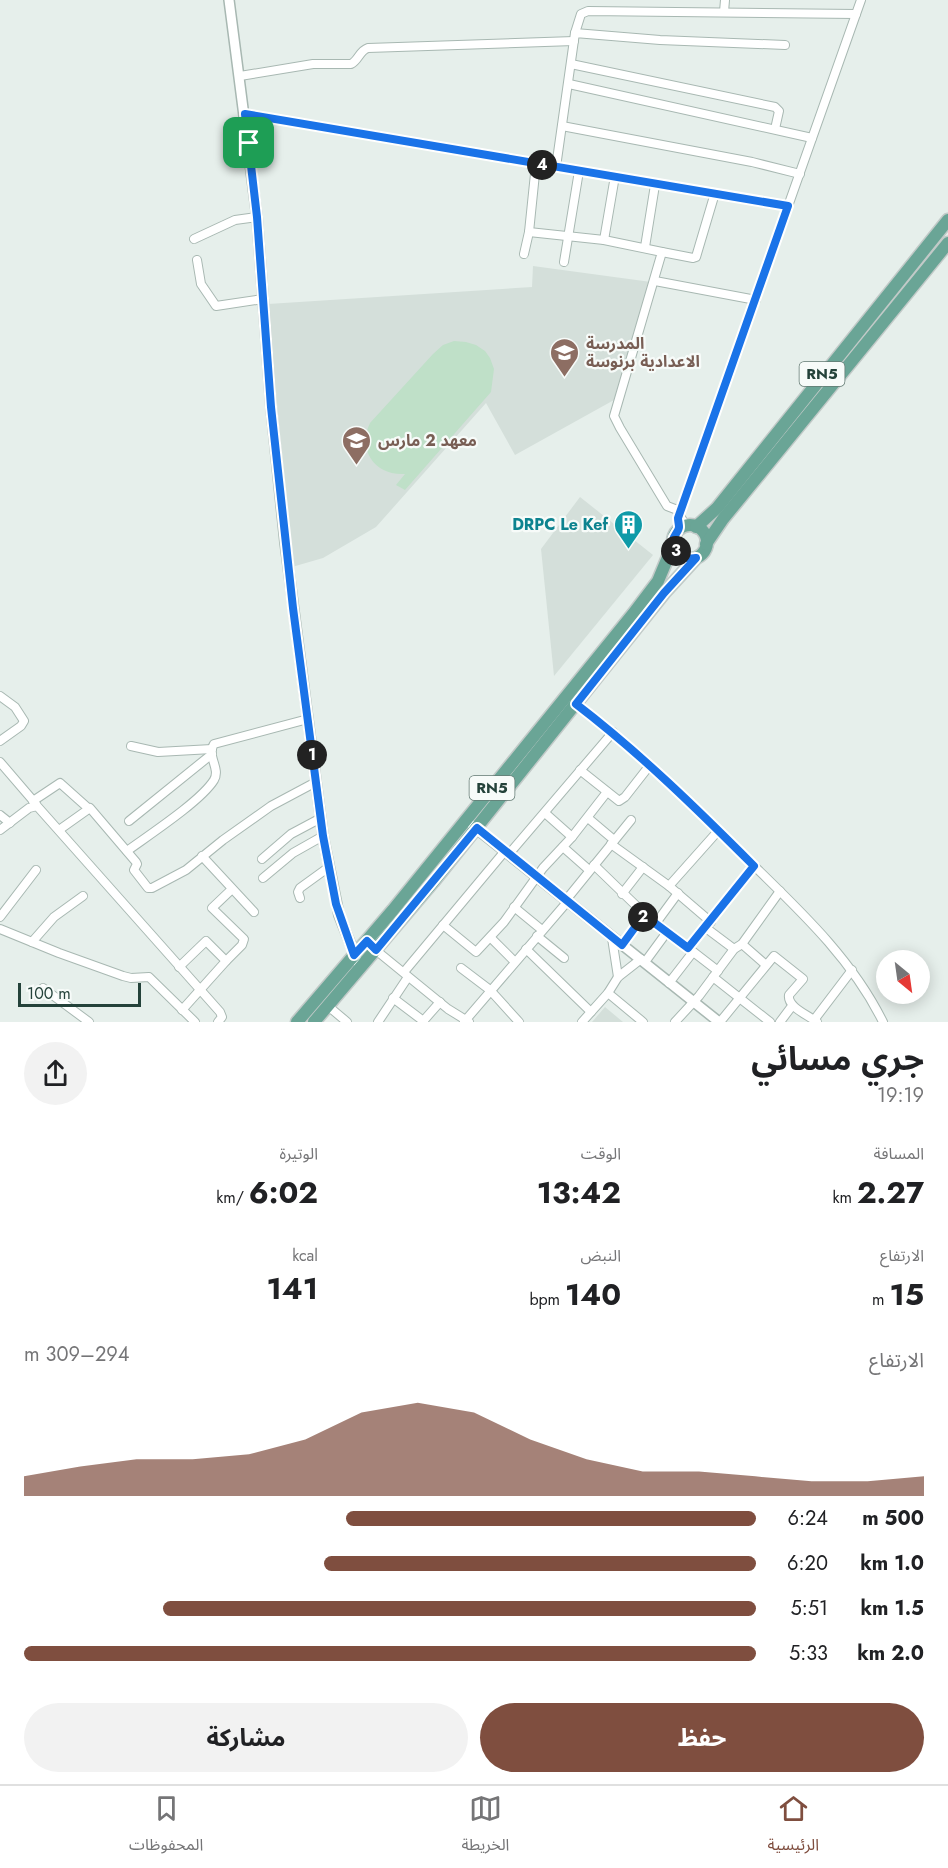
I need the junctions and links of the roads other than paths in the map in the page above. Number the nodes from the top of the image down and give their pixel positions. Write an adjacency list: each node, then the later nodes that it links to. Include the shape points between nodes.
1 (229, 0): 9 (street)
2 (725, 0): 4 (street)
3 (861, 0): 5 (street)
4 (724, 12): 5 (street); 6 (street, via 588,10 581,14)
5 (856, 14): 14 (street)
6 (575, 37): 7 (street); 8 (street); 9 (street, via 368,48 351,64 313,64)
7 (785, 45)
8 (571, 64): 10 (street); 13 (street, via 776,107 779,111)
9 (240, 76): 11 (street)
10 (568, 84): 12 (street); 13 (street)
11 (245, 114): 15 (street); 23 (street)
12 (562, 126): 16 (street); 18 (street)
13 (775, 129): 14 (street)
14 (812, 138): 18 (street)
15 (536, 164): 16 (street); 25 (street)
16 (556, 167): 17 (street)
17 (579, 171): 19 (street); 26 (street)
18 (800, 174): 22 (street)
19 (615, 176): 20 (street); 28 (street)
20 (654, 184): 21 (street); 30 (street)
21 (715, 193): 22 (street); 31 (street, via 696,257)
22 (788, 206): 37 (street)
23 (257, 217): 27 (street, via 235,220); 36 (street)
24 (948, 220): 39 (main road, RN5, via 717,508)
25 (529, 232): 26 (street); 32 (street)
26 (568, 237): 28 (street); 34 (street)
27 (194, 239)
28 (604, 240): 30 (street)
29 (948, 243): 40 (main road, RN5)
30 (645, 247): 31 (street)
31 (662, 252): 35 (street)
32 (524, 254)
33 (197, 260): 36 (street, via 201,284 216,306)
34 (564, 262)
35 (655, 281): 37 (street); 38 (street, via 614,416 667,506)
36 (263, 299): 45 (street, via 285,542)
37 (756, 300): 38 (street)
38 (680, 513): 39 (street)
39 (687, 527): 40 (main road, via 704,534); 41 (main road, RN5, via 675,535)
40 (706, 544): 42 (main road, RN5)
41 (673, 545): 42 (main road, via 682,557); 61 (main road, RN5, via 651,591)
42 (696, 558): 44 (main road, RN5)
43 (0, 696): 47 (street, via 15,707 24,721)
44 (576, 704): 46 (street); 65 (main road, RN5)
45 (308, 719): 49 (street, via 216,743); 53 (street)
46 (613, 732): 51 (street); 52 (street)
47 (0, 741)
48 (130, 746): 49 (street, via 158,752)
49 (212, 752): 63 (street); 73 (street, via 216,773 213,782)
50 (0, 762): 55 (street)
51 (650, 765): 54 (street, via 624,799 618,801); 68 (street)
52 (580, 770): 54 (street); 57 (street)
53 (316, 783): 59 (street); 75 (street, via 271,806)
54 (608, 792): 60 (street)
55 (35, 803): 56 (street, via 60,783); 64 (street); 67 (street)
56 (88, 808): 67 (street); 73 (street)
57 (544, 813): 70 (street); 74 (street)
58 (0, 815): 64 (street)
59 (321, 818): 69 (street); 76 (street, via 291,834)
60 (588, 818): 70 (street); 71 (street)
61 (466, 820): 65 (street); 106 (main road, RN5)
62 (631, 820): 71 (street)
63 (129, 821)
64 (10, 823): 66 (street)
65 (477, 828): 74 (street); 106 (main road, RN5)
66 (0, 830)
67 (59, 830): 116 (street)
68 (718, 831): 77 (street); 84 (street)
69 (323, 836): 78 (street); 83 (street, via 293,853)
70 (572, 837): 72 (street)
71 (613, 842): 79 (street); 80 (street)
72 (563, 847): 79 (street); 82 (street)
73 (127, 851): 75 (street, via 137,864 134,870 150,888 186,870)
74 (507, 852): 82 (street); 97 (street)
75 (202, 856): 85 (street)
76 (262, 859)
77 (754, 866): 86 (street); 98 (street)
78 (329, 867): 90 (street, via 300,888); 110 (street, via 339,915)
79 (592, 867): 88 (street); 91 (street)
80 (642, 867): 84 (street); 88 (street)
81 (36, 870): 95 (street)
82 (537, 877): 91 (street); 92 (street)
83 (263, 878)
84 (669, 886): 87 (street)
85 (232, 889): 93 (street); 113 (street, via 212,908 244,939)
86 (780, 891): 107 (street); 119 (street)
87 (678, 893): 96 (street); 98 (street)
88 (622, 894): 94 (street)
89 (83, 896): 104 (street, via 54,917)
90 (300, 898)
91 (567, 901): 101 (street); 103 (street)
92 (514, 907): 101 (street); 102 (street)
93 (254, 912)
94 (644, 915): 96 (street); 105 (street)
95 (0, 917)
96 (656, 923): 100 (street)
97 (443, 925): 102 (street, via 476,952); 120 (street)
98 (709, 925): 107 (street); 109 (street)
99 (0, 929): 104 (street)
100 (667, 932): 109 (street); 112 (street)
101 (540, 933): 108 (street); 111 (street)
102 (491, 938): 114 (street)
103 (612, 938): 105 (street); 122 (street)
104 (32, 942): 134 (street, via 127,977 149,977)
105 (622, 945): 112 (street)
106 (371, 946): 110 (main road, RN5); 117 (main road, RN5); 120 (street)
107 (738, 946): 115 (street); 121 (street)
108 (526, 950): 114 (street); 135 (street)
109 (691, 950): 121 (street); 123 (street)
110 (354, 955): 117 (street); 142 (main road, RN5)
111 (564, 958)
112 (643, 961): 122 (street); 123 (street)
113 (226, 962): 116 (street, via 206,941); 125 (street)
114 (515, 962): 126 (street)
115 (766, 965): 129 (street); 133 (street, via 774,956 802,979 787,997)
116 (179, 967): 125 (street)
117 (360, 968): 132 (main road, RN5)
118 (461, 968): 126 (street)
119 (852, 970): 137 (street); 138 (street)
120 (406, 974): 128 (street); 130 (street)
121 (716, 974): 129 (street); 131 (street)
122 (618, 977): 127 (street)
123 (669, 983): 131 (street)
124 (43, 988): 139 (street)
125 (200, 990): 134 (street); 141 (street, via 220,1012)
126 (490, 990): 136 (street); 146 (street)
127 (608, 993): 135 (street); 148 (street)
128 (393, 998): 130 (street, via 422,1020); 145 (street)
129 (739, 998): 150 (street); 151 (street)
130 (440, 1002): 136 (street)
131 (693, 1002): 149 (street); 150 (street)
132 (328, 1006): 143 (main road, RN5); 144 (street)
133 (792, 1006): 137 (street); 152 (street)
134 (182, 1010): 140 (street)
135 (591, 1012): 147 (street)
136 (466, 1021)
137 (815, 1021)
138 (882, 1021)
139 (89, 1022)
140 (195, 1022)
141 (218, 1022)
142 (297, 1022)
143 (314, 1022)
144 (347, 1022)
145 (378, 1022)
146 (519, 1022)
147 (582, 1022)
148 (643, 1022)
149 (675, 1022)
150 (719, 1022)
151 (770, 1022)
152 (780, 1022)

